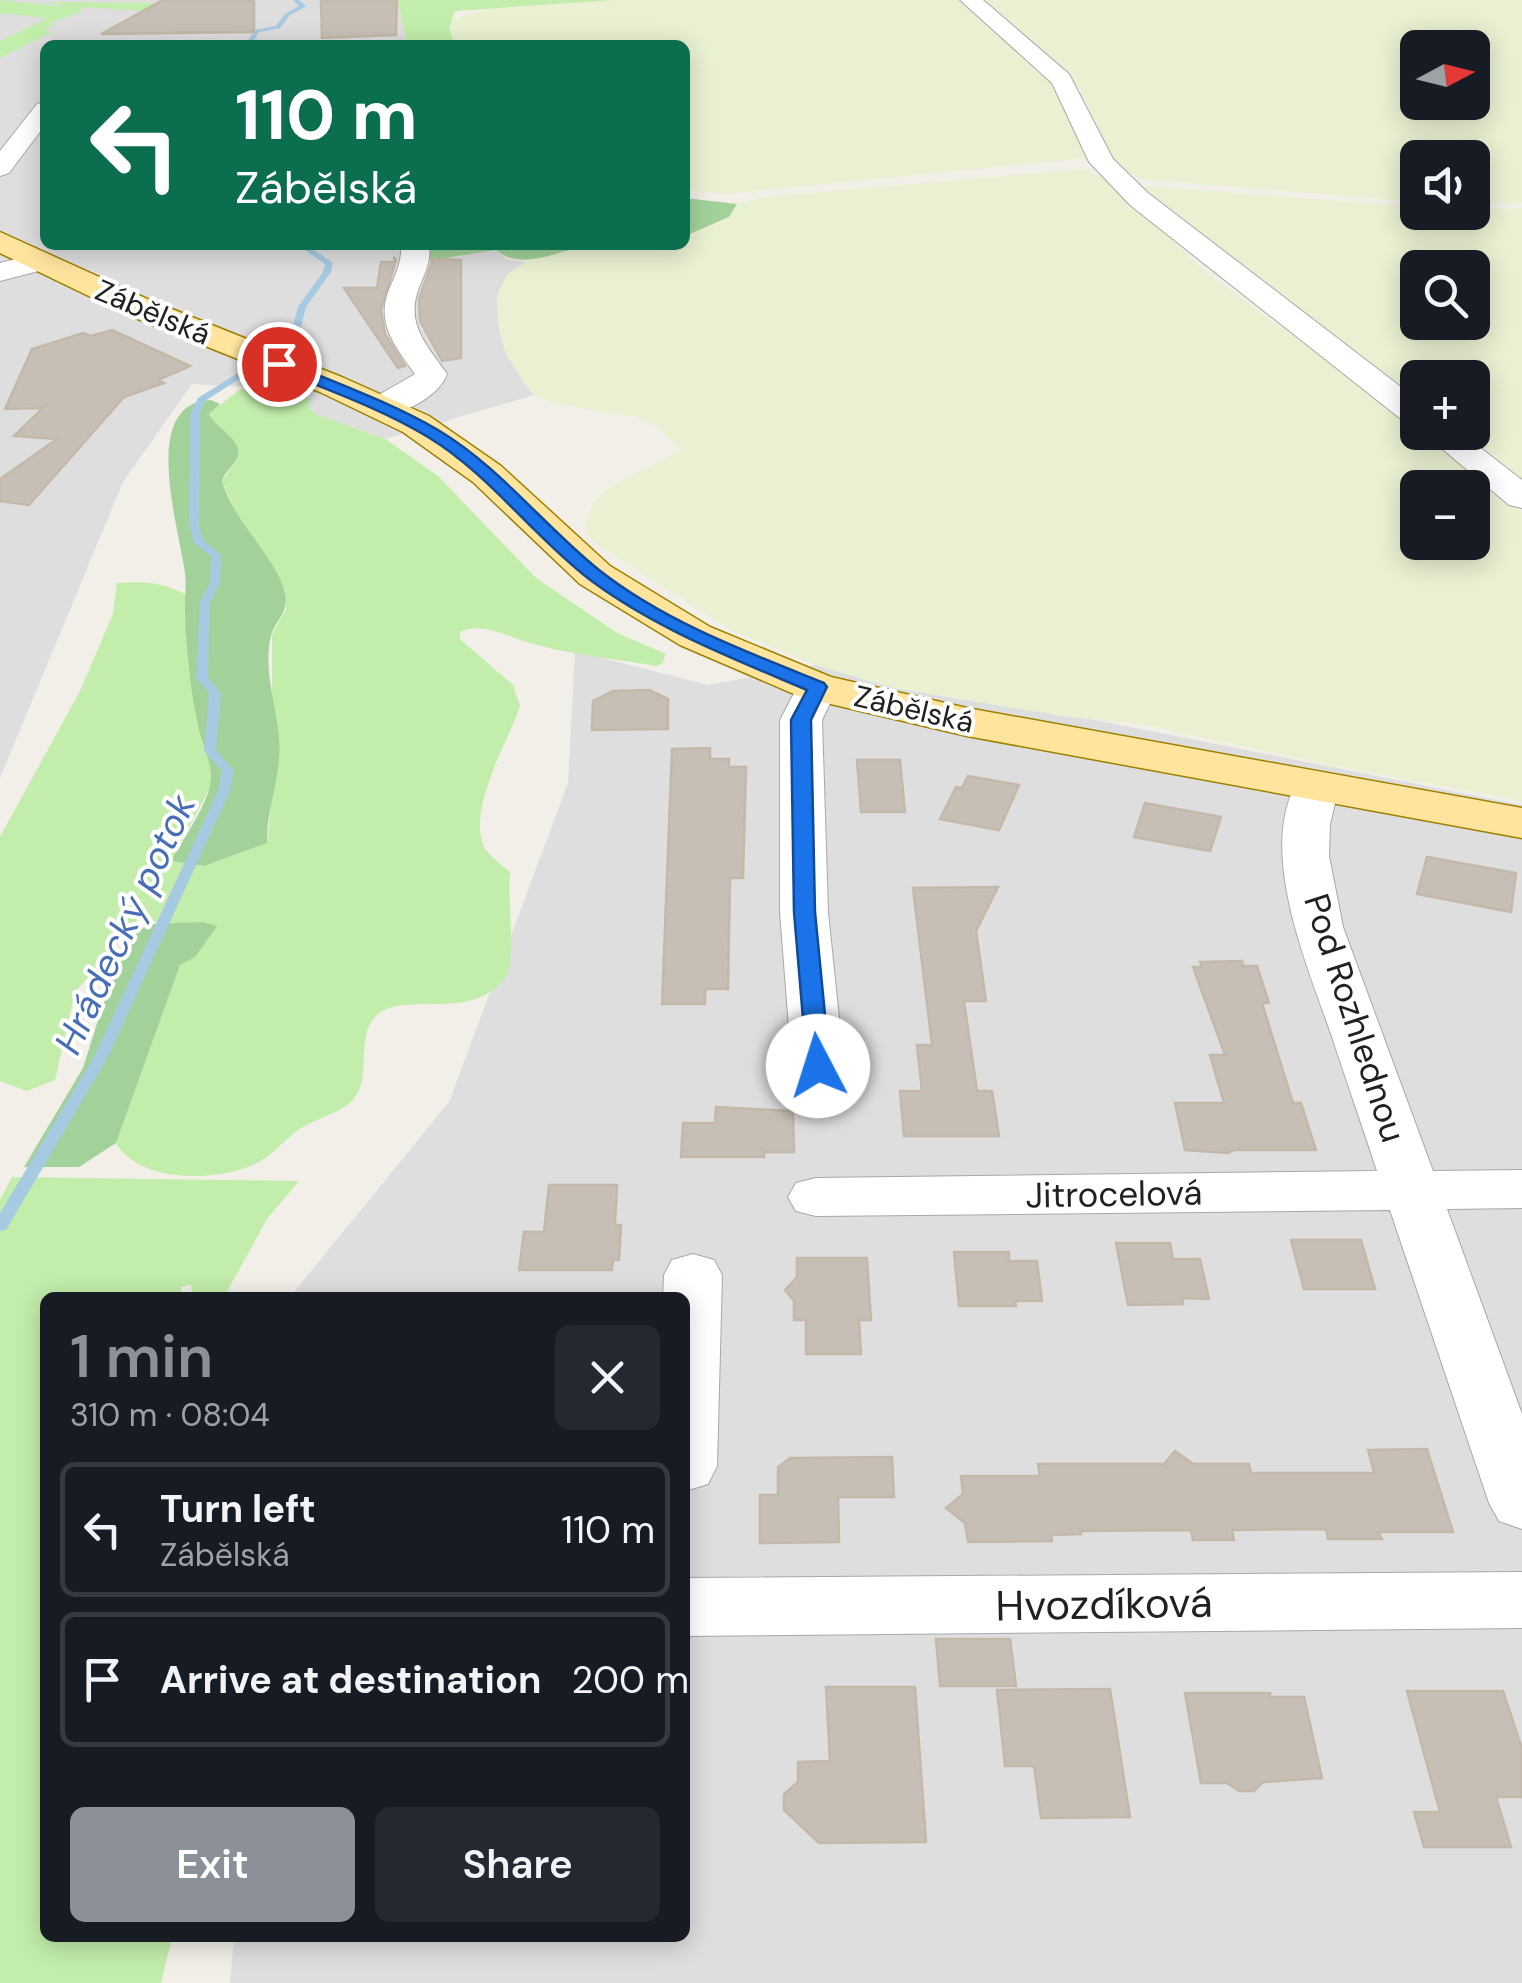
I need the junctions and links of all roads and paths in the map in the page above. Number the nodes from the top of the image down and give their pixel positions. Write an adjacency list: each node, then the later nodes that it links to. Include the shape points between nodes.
1 (970, 0): 10 (street, via 1061,79 1102,162 1139,199)
2 (40, 114): 4 (street)
3 (40, 117): 5 (street)
4 (0, 119)
5 (0, 168)
6 (0, 241): 8 (main road, Zábělská)
7 (417, 250): 11 (street, via 395,314 432,374 418,390)
8 (40, 262): 9 (street); 11 (main road, Zábělská)
9 (0, 272)
10 (1400, 402)
11 (382, 407): 14 (main road, Zábělská, via 474,464 595,575 695,636)
12 (1461, 450): 13 (street)
13 (1522, 497)
14 (818, 687): 15 (main road, Zábělská, via 968,722); 17 (street, via 801,720 804,912)
15 (1316, 785): 16 (main road, Zábělská); 19 (street, Pod Rozhlednou, via 1303,851 1319,927)
16 (1522, 823)
17 (818, 1066)
18 (1522, 1189): 19 (street)
19 (1412, 1191): 20 (street, Jitrocelová); 23 (street, Pod Rozhlednou)
20 (816, 1197)
21 (693, 1275): 22 (street)
22 (690, 1347)
23 (1522, 1503)
24 (1522, 1600): 25 (street, Hvozdíková)
25 (690, 1608)

